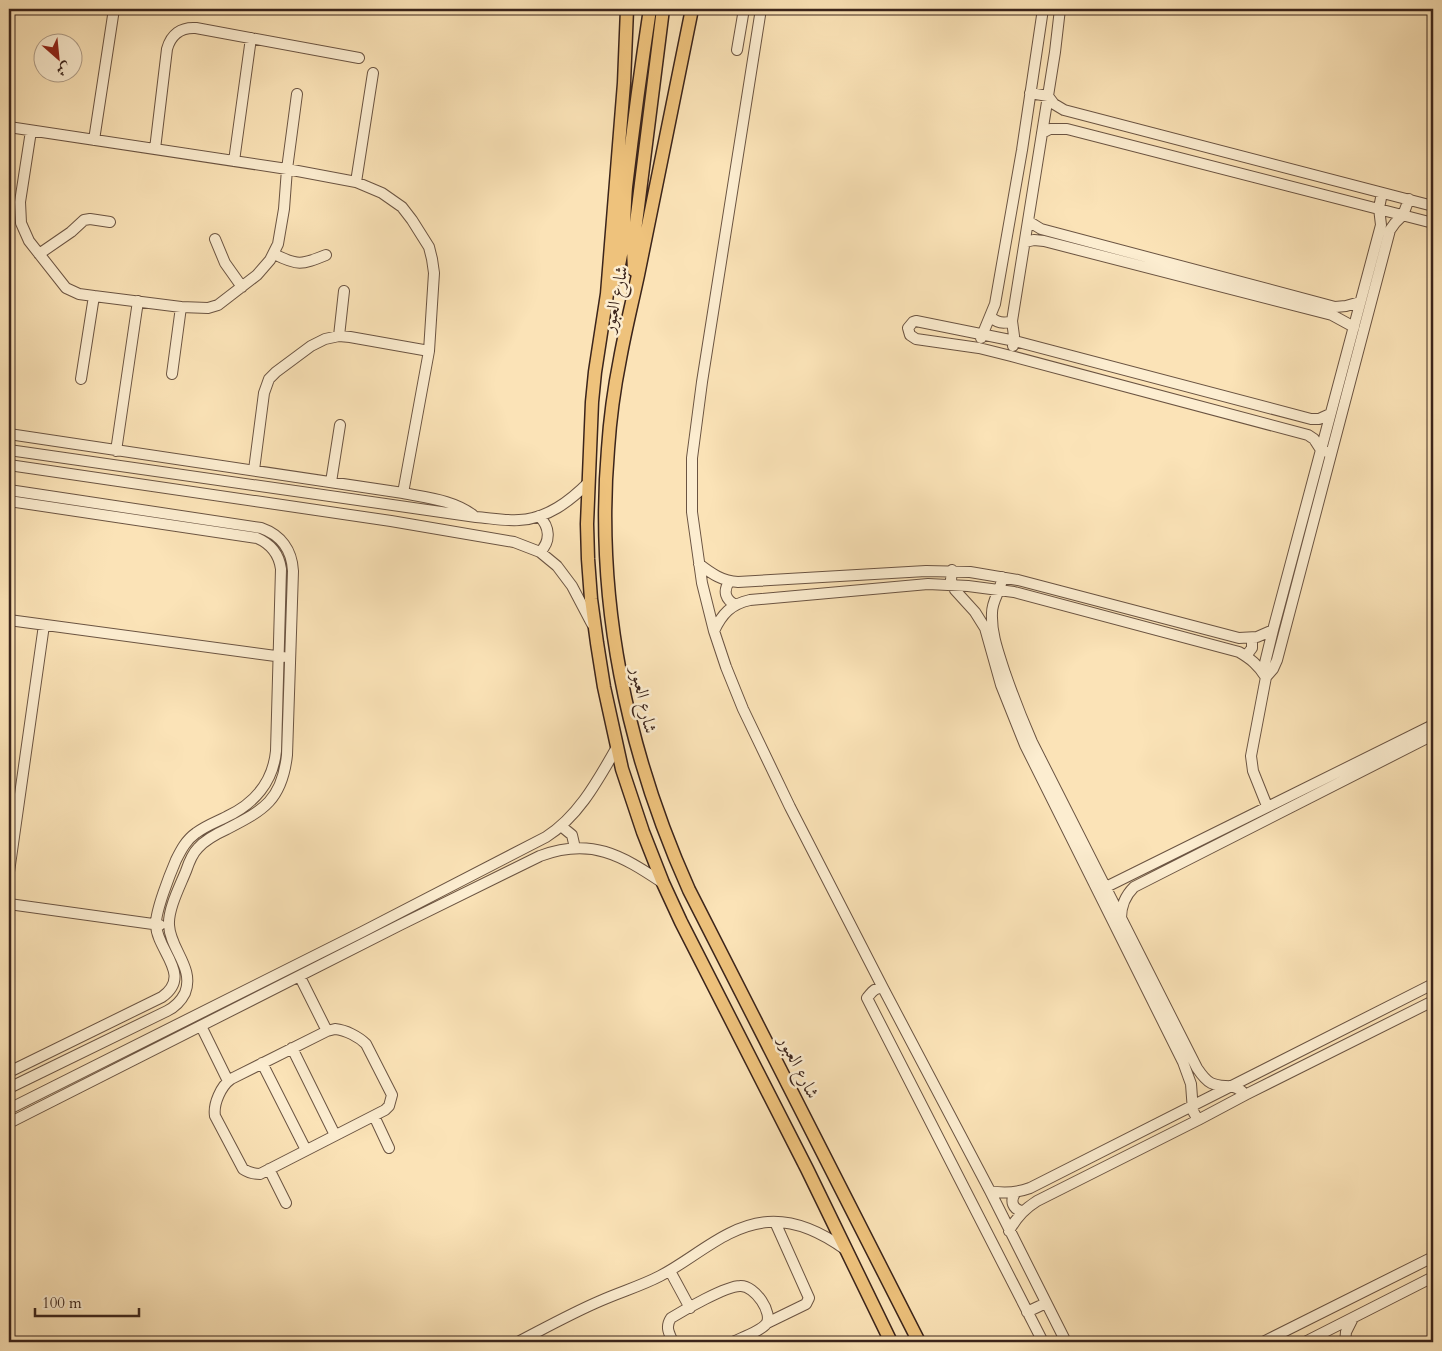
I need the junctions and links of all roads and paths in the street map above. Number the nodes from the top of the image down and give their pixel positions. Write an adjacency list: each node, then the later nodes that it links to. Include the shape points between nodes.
1 (114, 9): 24 (street)
2 (627, 9): 54 (main road, شارع العبور)
3 (650, 9): 54 (main road, via 639,81 622,252 619,269)
4 (663, 9): 51 (main road, via 634,240)
5 (692, 9): 51 (main road, شارع العبور)
6 (744, 9): 12 (street)
7 (761, 9): 93 (street, via 694,440 692,494)
8 (1043, 10): 9 (street); 11 (street)
9 (1060, 11): 13 (street)
10 (251, 38): 14 (street); 25 (street, via 196,28 185,28 175,34 168,49); 28 (street)
11 (1037, 49): 13 (street); 16 (street)
12 (737, 50)
13 (1055, 52): 18 (street)
14 (359, 58)
15 (373, 73): 32 (street)
16 (1030, 93): 18 (street); 26 (street)
17 (297, 94): 30 (street)
18 (1048, 96): 19 (street, via 1054,104); 23 (street)
19 (1070, 111): 21 (street, via 1064,119); 29 (street)
20 (9, 127): 22 (street)
21 (1067, 129): 23 (street, via 1050,128); 33 (street)
22 (31, 130): 24 (street); 47 (street, via 20,213 24,232)
23 (1042, 133): 27 (street)
24 (94, 140): 25 (street)
25 (155, 149): 28 (street)
26 (1022, 150): 27 (street); 60 (street)
27 (1039, 152): 40 (street)
28 (234, 161): 30 (street)
29 (1277, 165): 31 (street); 33 (street)
30 (287, 169): 32 (street); 48 (street, via 283,218)
31 (1319, 176): 34 (street); 35 (street)
32 (356, 182): 68 (street, via 382,193 402,208 428,247 434,273)
33 (1273, 182): 35 (street)
34 (1382, 192): 36 (street); 38 (street)
35 (1316, 193): 38 (street)
36 (1409, 200): 37 (street); 39 (street)
37 (1433, 206)
38 (1379, 208): 39 (street); 43 (street)
39 (1403, 215): 42 (street); 43 (street)
40 (1028, 221): 44 (street); 46 (street)
41 (110, 222): 47 (street, via 84,220)
42 (1433, 223)
43 (1386, 228): 57 (street); 81 (street)
44 (1040, 234): 46 (street); 50 (street)
45 (215, 239): 52 (street, via 225,263)
46 (1025, 242): 62 (street)
47 (39, 254): 55 (street, via 66,288)
48 (274, 254): 49 (street, via 299,264); 52 (street, via 264,268)
49 (326, 255)
50 (1166, 267): 59 (street); 61 (street)
51 (636, 285): 72 (main road, شارع العبور)
52 (242, 287): 58 (street, via 213,308)
53 (344, 291): 65 (street)
54 (607, 294): 70 (main road, شارع العبور)
55 (94, 296): 56 (street); 73 (street)
56 (138, 301): 58 (street); 80 (street)
57 (1360, 302): 59 (street); 63 (street)
58 (181, 307): 71 (street)
59 (1342, 307): 61 (street)
60 (991, 317): 62 (street, via 1003,323); 64 (street)
61 (1340, 318): 63 (street)
62 (1012, 320): 66 (street)
63 (1354, 327): 74 (street)
64 (982, 334): 66 (street); 67 (street); 67 (street, via 916,321 908,328 916,340)
65 (339, 336): 68 (street); 83 (street, via 311,346 269,380 264,393)
66 (1015, 341): 69 (street); 75 (street)
67 (979, 348): 69 (street)
68 (428, 351): 87 (street)
69 (1011, 356): 78 (street)
70 (595, 372): 72 (main road); 85 (main road, شارع العبور)
71 (172, 374)
72 (617, 376): 181 (main road, شارع العبور, via 605,504 610,608 627,710 646,781 689,890)
73 (81, 380)
74 (1330, 414): 75 (street); 81 (street)
75 (1311, 419): 78 (street, via 1313,426)
76 (340, 425): 84 (street)
77 (9, 434): 80 (street)
78 (1308, 435): 81 (street)
79 (9, 450): 90 (street)
80 (116, 450): 83 (street)
81 (1326, 451): 110 (street); 117 (street, via 1277,660)
82 (9, 465): 92 (street, via 447,530 514,542)
83 (254, 470): 84 (street)
84 (331, 482): 87 (street)
85 (589, 482): 89 (street, via 564,504); 109 (main road, شارع العبور, via 588,559)
86 (9, 490): 91 (street)
87 (403, 493): 90 (street, via 448,502)
88 (9, 501): 91 (street)
89 (539, 516): 90 (street, via 516,520); 92 (street, via 547,526 548,534)
90 (476, 517)
91 (219, 527): 115 (street, via 263,540 279,558); 116 (street, via 267,530 287,549 293,571)
92 (540, 552): 109 (street, via 565,575)
93 (699, 564): 96 (street, via 714,576); 111 (street)
94 (952, 570): 95 (street); 96 (street); 97 (street)
95 (1002, 577): 98 (street); 99 (street)
96 (729, 582): 101 (street, via 726,596)
97 (952, 585): 98 (street); 101 (street, via 928,584); 104 (street)
98 (999, 590): 100 (street); 103 (street, via 993,603)
99 (1065, 593): 100 (street); 102 (street)
100 (1062, 604): 105 (street)
101 (736, 605): 111 (street, via 727,610)
102 (1117, 607): 105 (street); 107 (street)
103 (992, 618): 104 (street); 120 (street, via 998,651)
104 (980, 619): 120 (street, via 1012,715)
105 (1113, 619): 112 (street)
106 (9, 620): 108 (street)
107 (1165, 620): 112 (street); 113 (street, via 1239,638)
108 (44, 624): 115 (street); 125 (street)
109 (594, 628): 119 (main road, شارع العبور)
110 (1273, 630): 113 (street); 117 (street, via 1265,663)
111 (714, 631): 134 (street, via 743,710)
112 (1162, 632): 114 (street)
113 (1252, 638): 114 (street, via 1252,648)
114 (1246, 656): 117 (street, via 1259,666)
115 (278, 657): 116 (street); 130 (street, via 276,751 272,773 259,794 247,805 201,829 184,845 157,913)
116 (289, 658): 131 (street, via 287,755 281,783 260,811 213,836 198,848 190,859 170,914)
117 (1266, 677): 122 (street, via 1251,756 1253,771)
118 (1431, 731): 121 (street)
119 (617, 747): 123 (street, via 594,786); 126 (main road, شارع العبور, via 632,801)
120 (1049, 786): 127 (street)
121 (1314, 789): 122 (street); 129 (street, via 1134,887 1122,904)
122 (1267, 806): 127 (street)
123 (562, 826): 124 (street, via 572,834); 153 (street, via 362,932)
124 (575, 848): 126 (street, via 601,850 618,856); 132 (street, via 533,859)
125 (9, 872)
126 (663, 883): 167 (main road, شارع العبور)
127 (1102, 889): 129 (street); 143 (street)
128 (9, 904): 130 (street)
129 (1122, 919): 143 (street)
130 (156, 925): 131 (street); 145 (street, via 174,969 174,981 168,992)
131 (169, 926): 150 (street, via 188,977 186,991 176,1005)
132 (300, 977): 140 (street); 141 (street)
133 (1433, 984): 137 (street)
134 (883, 988): 136 (street); 138 (street, via 877,988 867,998)
135 (1433, 1001): 139 (street)
136 (896, 1012): 138 (street); 161 (street)
137 (1378, 1012): 139 (street); 149 (street)
138 (877, 1016): 174 (street)
139 (1385, 1025): 151 (street)
140 (201, 1026): 147 (street); 156 (street)
141 (327, 1031): 142 (street); 154 (street, via 343,1030 368,1047 392,1095 389,1106)
142 (292, 1048): 144 (street); 157 (street)
143 (1183, 1053): 146 (street); 148 (street)
144 (262, 1063): 147 (street); 159 (street)
145 (9, 1072)
146 (1203, 1076): 148 (street); 149 (street, via 1212,1084)
147 (228, 1081): 160 (street, via 215,1106 217,1120 243,1169 254,1174)
148 (1191, 1084): 152 (street)
149 (1230, 1086): 151 (street, via 1239,1088); 152 (street)
150 (9, 1088)
151 (1245, 1095): 155 (street)
152 (1192, 1106): 155 (street); 162 (street, via 1030,1188)
153 (9, 1109)
154 (374, 1116): 157 (street); 158 (street)
155 (1198, 1120): 164 (street)
156 (9, 1123)
157 (335, 1135): 159 (street)
158 (390, 1148)
159 (306, 1150): 160 (street)
160 (269, 1169): 163 (street)
161 (990, 1191): 162 (street); 166 (street)
162 (1016, 1192): 164 (street, via 1013,1205)
163 (286, 1203)
164 (1023, 1211): 166 (street)
165 (775, 1222): 167 (street, via 814,1231); 170 (street, via 740,1229 713,1242); 176 (street, via 809,1298 804,1305)
166 (1009, 1231): 172 (street)
167 (846, 1250): 180 (main road, شارع العبور)
168 (1433, 1257): 169 (street)
169 (1419, 1264): 171 (street); 184 (street)
170 (670, 1271): 173 (street); 177 (street)
171 (1430, 1278): 175 (street)
172 (1046, 1304): 174 (street); 183 (street)
173 (690, 1308): 176 (street, via 726,1289 746,1286 759,1296 768,1315); 178 (street, via 668,1322)
174 (1028, 1312): 182 (street)
175 (1353, 1318): 185 (street); 186 (street)
176 (768, 1323): 179 (street)
177 (518, 1342)
178 (673, 1342)
179 (733, 1342)
180 (891, 1342)
181 (919, 1342)
182 (1043, 1342)
183 (1066, 1342)
184 (1263, 1342)
185 (1305, 1342)
186 (1344, 1342)

